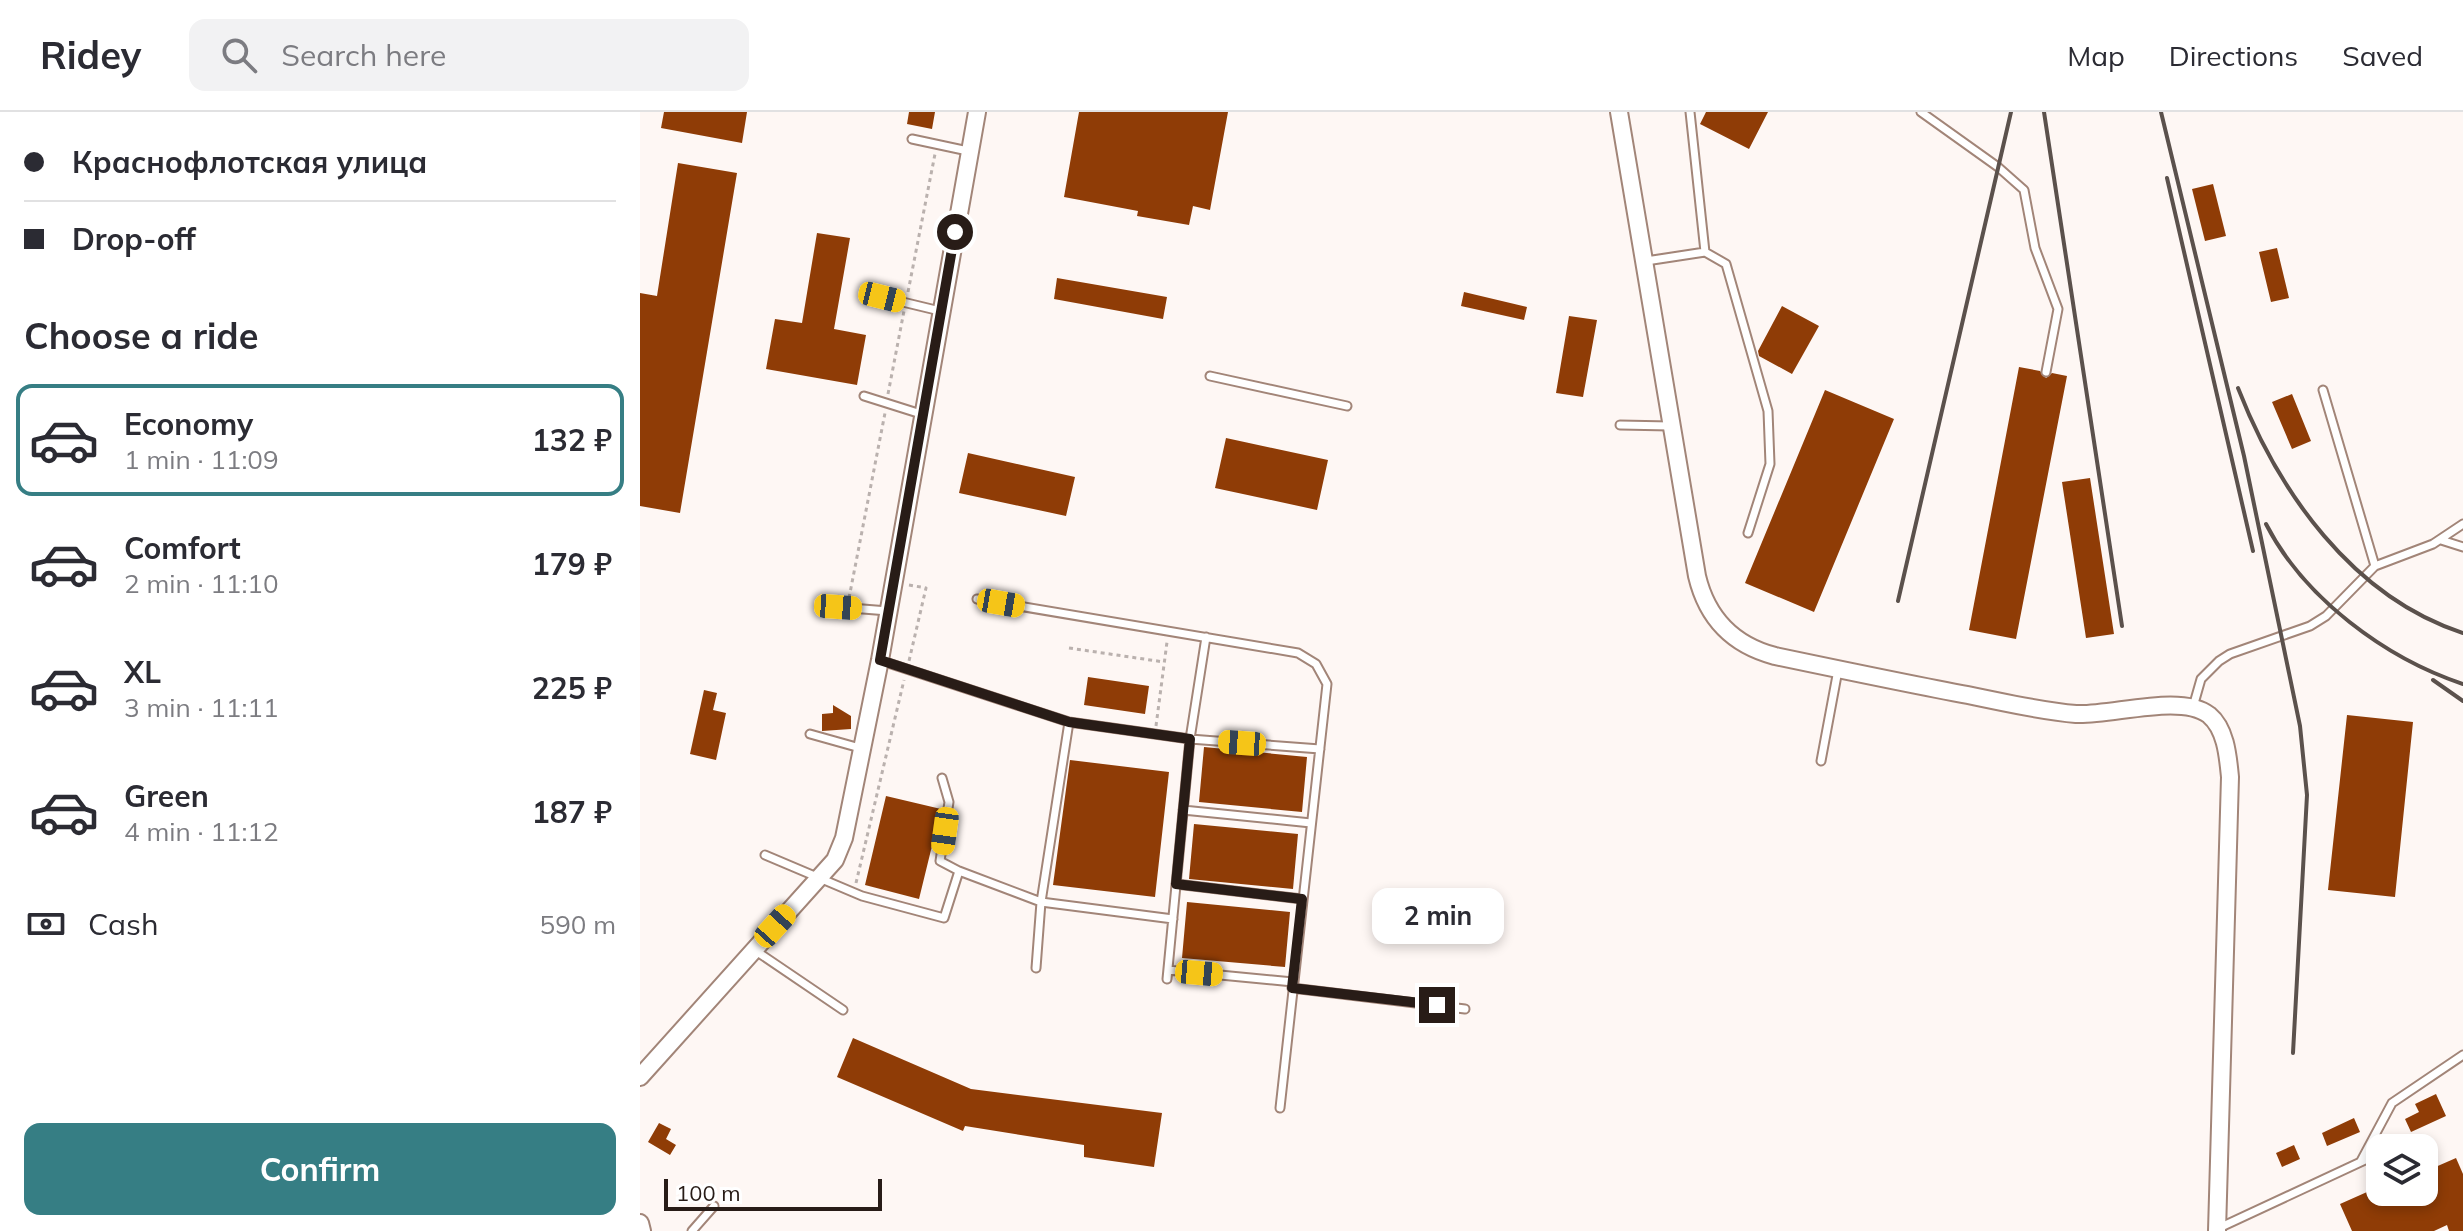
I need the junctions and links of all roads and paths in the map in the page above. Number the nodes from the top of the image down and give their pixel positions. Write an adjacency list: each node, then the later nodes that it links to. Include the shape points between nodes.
1 (977, 112): 7 (street)
2 (1619, 112): 9 (street)
3 (1690, 112): 8 (lane)
4 (1921, 112): 13 (lane, via 2024,190 2035,248 2058,309)
5 (912, 139): 6 (lane)
6 (937, 142): 7 (lane); 11 (path)
7 (969, 152): 12 (street)
8 (1705, 252): 9 (lane); 23 (lane, via 1726,264 1768,411 1770,464)
9 (1646, 261): 21 (street)
10 (882, 297): 11 (lane)
11 (906, 303): 12 (lane); 17 (path)
12 (942, 312): 19 (street)
13 (2046, 372)
14 (1210, 376): 18 (lane)
15 (2323, 390): 26 (lane)
16 (864, 396): 17 (lane)
17 (887, 403): 19 (lane); 29 (path)
18 (1347, 406)
19 (921, 414): 27 (street)
20 (1620, 425): 21 (lane)
21 (1673, 426): 38 (street, via 1706,606 1726,631 1758,651)
22 (2463, 524): 24 (lane)
23 (1748, 533)
24 (2441, 540): 25 (lane); 26 (lane)
25 (2463, 547)
26 (2375, 566): 39 (lane, via 2310,626 2219,661 2201,679)
27 (893, 582): 31 (street); 37 (path, via 926,588)
28 (977, 599): 32 (lane)
29 (849, 602)
30 (838, 607): 31 (lane)
31 (888, 611): 35 (street)
32 (1169, 631): 33 (lane); 36 (path)
33 (1206, 637): 43 (lane); 45 (lane, via 1298,653 1316,664 1327,684)
34 (1069, 648): 36 (path)
35 (880, 660): 37 (lane); 44 (street)
36 (1164, 663): 42 (path)
37 (907, 669): 40 (lane); 54 (path)
38 (1838, 670): 39 (street, via 2077,714); 46 (lane)
39 (2193, 707): 70 (street, via 2218,726 2230,777)
40 (1069, 722): 42 (lane); 56 (lane)
41 (810, 734): 44 (lane)
42 (1155, 734): 43 (lane)
43 (1190, 739): 45 (lane); 48 (lane)
44 (862, 749): 52 (street, via 844,838 835,860)
45 (1320, 749): 49 (lane)
46 (1821, 761)
47 (942, 778): 51 (lane, via 949,802 940,861)
48 (1183, 810): 49 (lane); 53 (lane)
49 (1311, 823): 55 (lane)
50 (765, 855): 52 (lane)
51 (959, 871): 54 (lane, via 944,918); 56 (lane)
52 (818, 879): 54 (lane); 58 (street)
53 (1176, 884): 55 (lane); 57 (lane)
54 (853, 893)
55 (1302, 899): 60 (lane)
56 (1041, 902): 57 (lane); 59 (lane)
57 (1173, 919): 60 (lane, via 1167,975)
58 (754, 950): 62 (lane); 64 (street)
59 (1036, 968)
60 (1292, 985): 61 (lane); 65 (lane)
61 (1465, 1009)
62 (843, 1010)
63 (2463, 1055): 67 (lane, via 2392,1103)
64 (640, 1077)
65 (1280, 1108)
66 (2366, 1159): 67 (lane)
67 (2361, 1161): 70 (lane)
68 (714, 1206): 72 (lane)
69 (640, 1223): 71 (street)
70 (2218, 1230)
71 (642, 1231)
72 (692, 1231)

